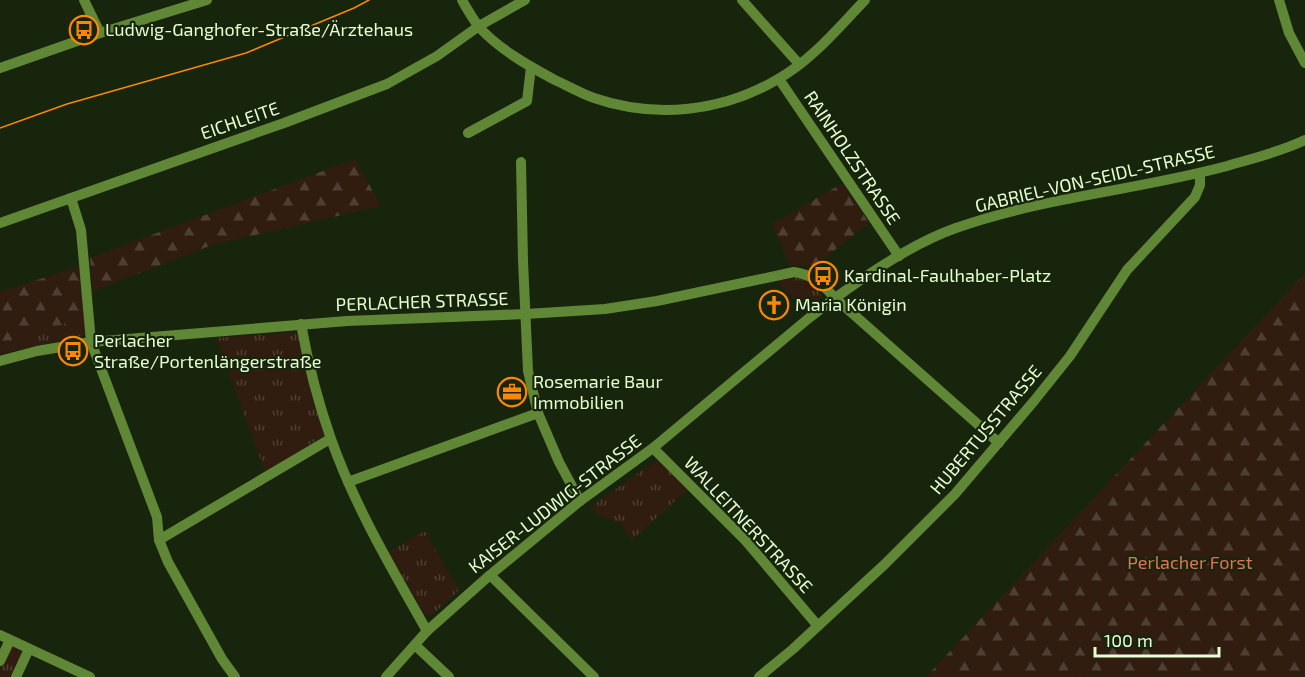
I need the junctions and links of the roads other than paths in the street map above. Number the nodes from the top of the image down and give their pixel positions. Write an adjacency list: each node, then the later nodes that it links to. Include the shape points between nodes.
1 (84, 0): 9 (street)
2 (207, 0): 9 (street)
3 (462, 0): 8 (street)
4 (525, 0): 8 (street, EICHLEITE)
5 (742, 0): 11 (street)
6 (866, 0): 11 (street)
7 (1279, 0): 10 (street, via 1289,33)
8 (479, 26): 12 (street, via 505,51); 19 (street, EICHLEITE, via 438,57 387,84)
9 (99, 33): 13 (street)
10 (1305, 63)
11 (799, 64): 14 (street)
12 (531, 67): 14 (street, via 593,98 650,110 707,107); 15 (street, via 527,101)
13 (0, 68)
14 (779, 79): 21 (street, RAINHOLZSTRASSE)
15 (468, 133)
16 (1305, 140): 18 (street, GABRIEL-VON-SEIDL-STRASSE, via 1273,154)
17 (521, 162): 23 (street)
18 (1200, 174): 21 (street, GABRIEL-VON-SEIDL-STRASSE, via 1003,214 955,228); 29 (street, HUBERTUSSTRASSE, via 1195,197 1127,270 1070,356)
19 (71, 198): 20 (street, EICHLEITE); 25 (street, via 81,230)
20 (0, 224)
21 (898, 256): 22 (street, GABRIEL-VON-SEIDL-STRASSE)
22 (835, 298): 23 (street, PERLACHER STRASSE, via 819,280 794,272 657,301); 29 (street, PERLACHER STRASSE); 30 (street, KAISER-LUDWIG-STRASSE)
23 (526, 314): 24 (street, PERLACHER STRASSE); 27 (street, via 528,371)
24 (301, 324): 25 (street, PERLACHER STRASSE); 28 (street)
25 (91, 342): 26 (street, PERLACHER STRASSE); 33 (street, via 158,517)
26 (0, 361)
27 (538, 413): 31 (street); 32 (street)
28 (330, 439): 31 (street); 33 (street)
29 (999, 443): 35 (street, HUBERTUSSTRASSE, via 955,494)
30 (652, 448): 32 (street, KAISER-LUDWIG-STRASSE); 35 (street, WALLEITNERSTRASSE, via 745,540)
31 (348, 482): 36 (street)
32 (580, 501): 34 (street, KAISER-LUDWIG-STRASSE)
33 (159, 540): 43 (street, via 184,593)
34 (490, 575): 36 (street, KAISER-LUDWIG-STRASSE); 46 (street)
35 (818, 626): 47 (street, HUBERTUSSTRASSE)
36 (427, 631): 38 (street, KAISER-LUDWIG-STRASSE)
37 (5, 638): 39 (street); 40 (street)
38 (415, 645): 44 (street, KAISER-LUDWIG-STRASSE); 45 (street)
39 (29, 649): 41 (street); 42 (street)
40 (0, 661)
41 (16, 677)
42 (90, 677)
43 (234, 677)
44 (386, 677)
45 (449, 677)
46 (594, 677)
47 (759, 677)

